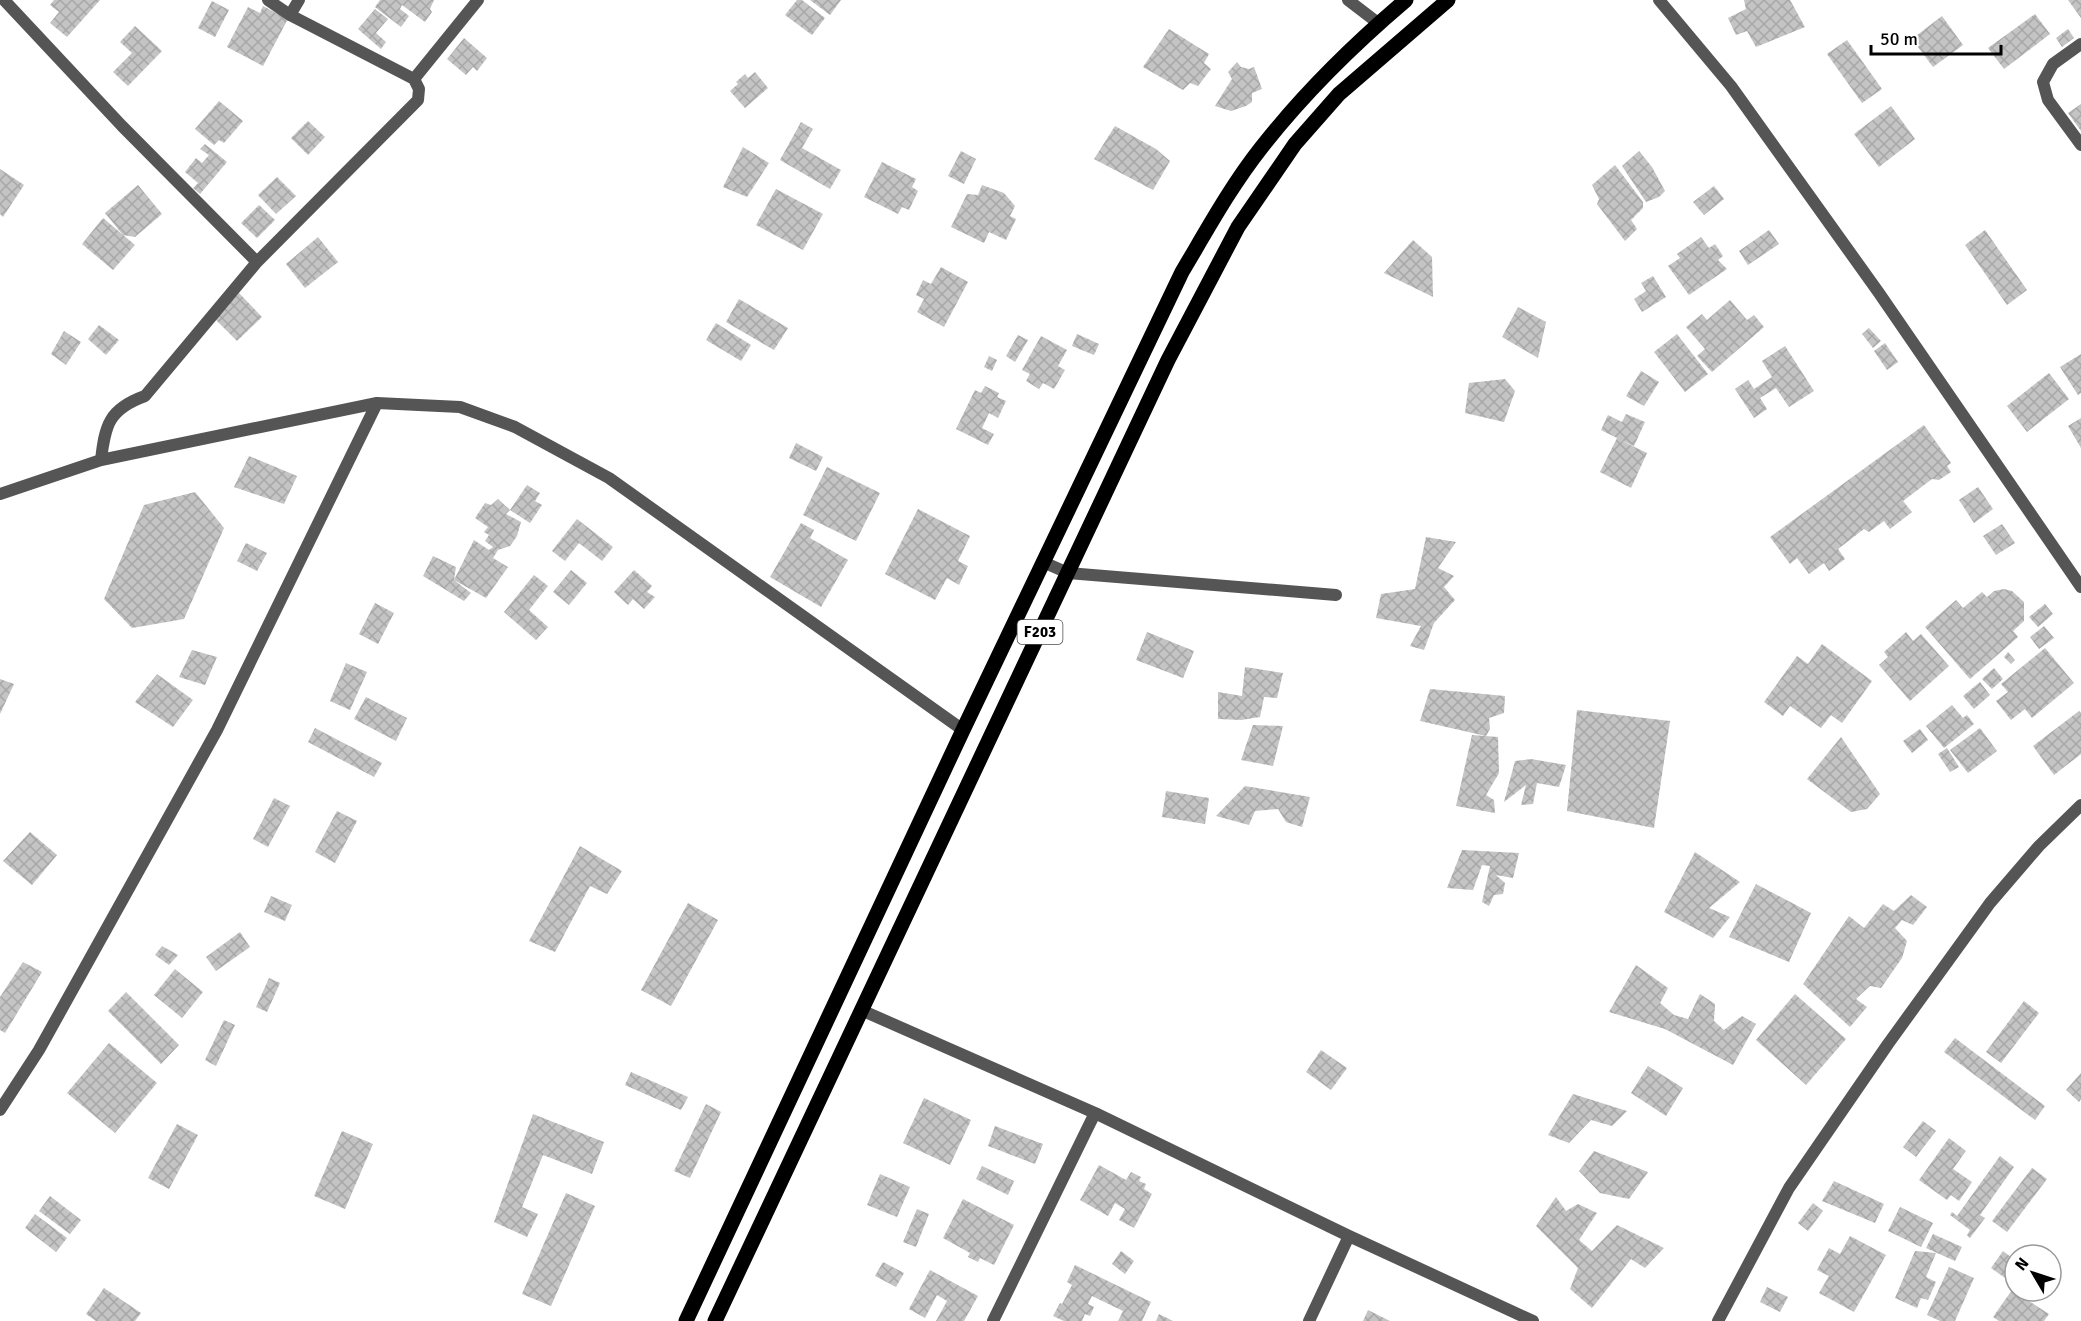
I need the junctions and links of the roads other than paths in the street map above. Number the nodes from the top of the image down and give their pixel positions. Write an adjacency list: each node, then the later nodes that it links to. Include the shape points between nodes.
1 (4, 0): 14 (street)
2 (268, 0): 9 (street)
3 (299, 0): 9 (street)
4 (478, 0): 12 (street)
5 (1348, 0): 10 (street)
6 (1406, 0): 10 (main road, F203)
7 (1448, 0): 19 (main road, F203, via 1339,94 1295,144 1259,194 1168,360)
8 (1659, 0): 20 (street, via 1731,87 1879,293)
9 (290, 15): 12 (street)
10 (1378, 23): 18 (main road, F203, via 1300,100 1222,205 1182,272)
11 (2081, 44): 13 (street, via 2053,64 2043,82 2048,100)
12 (414, 79): 14 (street, via 419,89 418,100)
13 (2081, 145)
14 (257, 262): 16 (street, via 145,396 114,414 104,433)
15 (377, 403): 16 (street); 22 (street, via 460,407 515,427 609,478); 25 (street, via 217,730 39,1050)
16 (101, 460): 17 (street)
17 (0, 494)
18 (1043, 562): 19 (street); 22 (main road, F203)
19 (1068, 573): 21 (street); 24 (main road, F203)
20 (2081, 587)
21 (1336, 595)
22 (963, 730): 28 (main road, F203)
23 (2081, 806): 33 (street, via 2039,846 1990,903 1888,1044 1789,1188)
24 (861, 1010): 26 (street); 29 (main road, F203)
25 (0, 1110)
26 (1095, 1113): 27 (street); 30 (street)
27 (1349, 1236): 31 (street); 32 (street)
28 (687, 1321)
29 (715, 1321)
30 (993, 1321)
31 (1309, 1321)
32 (1533, 1321)
33 (1718, 1321)

